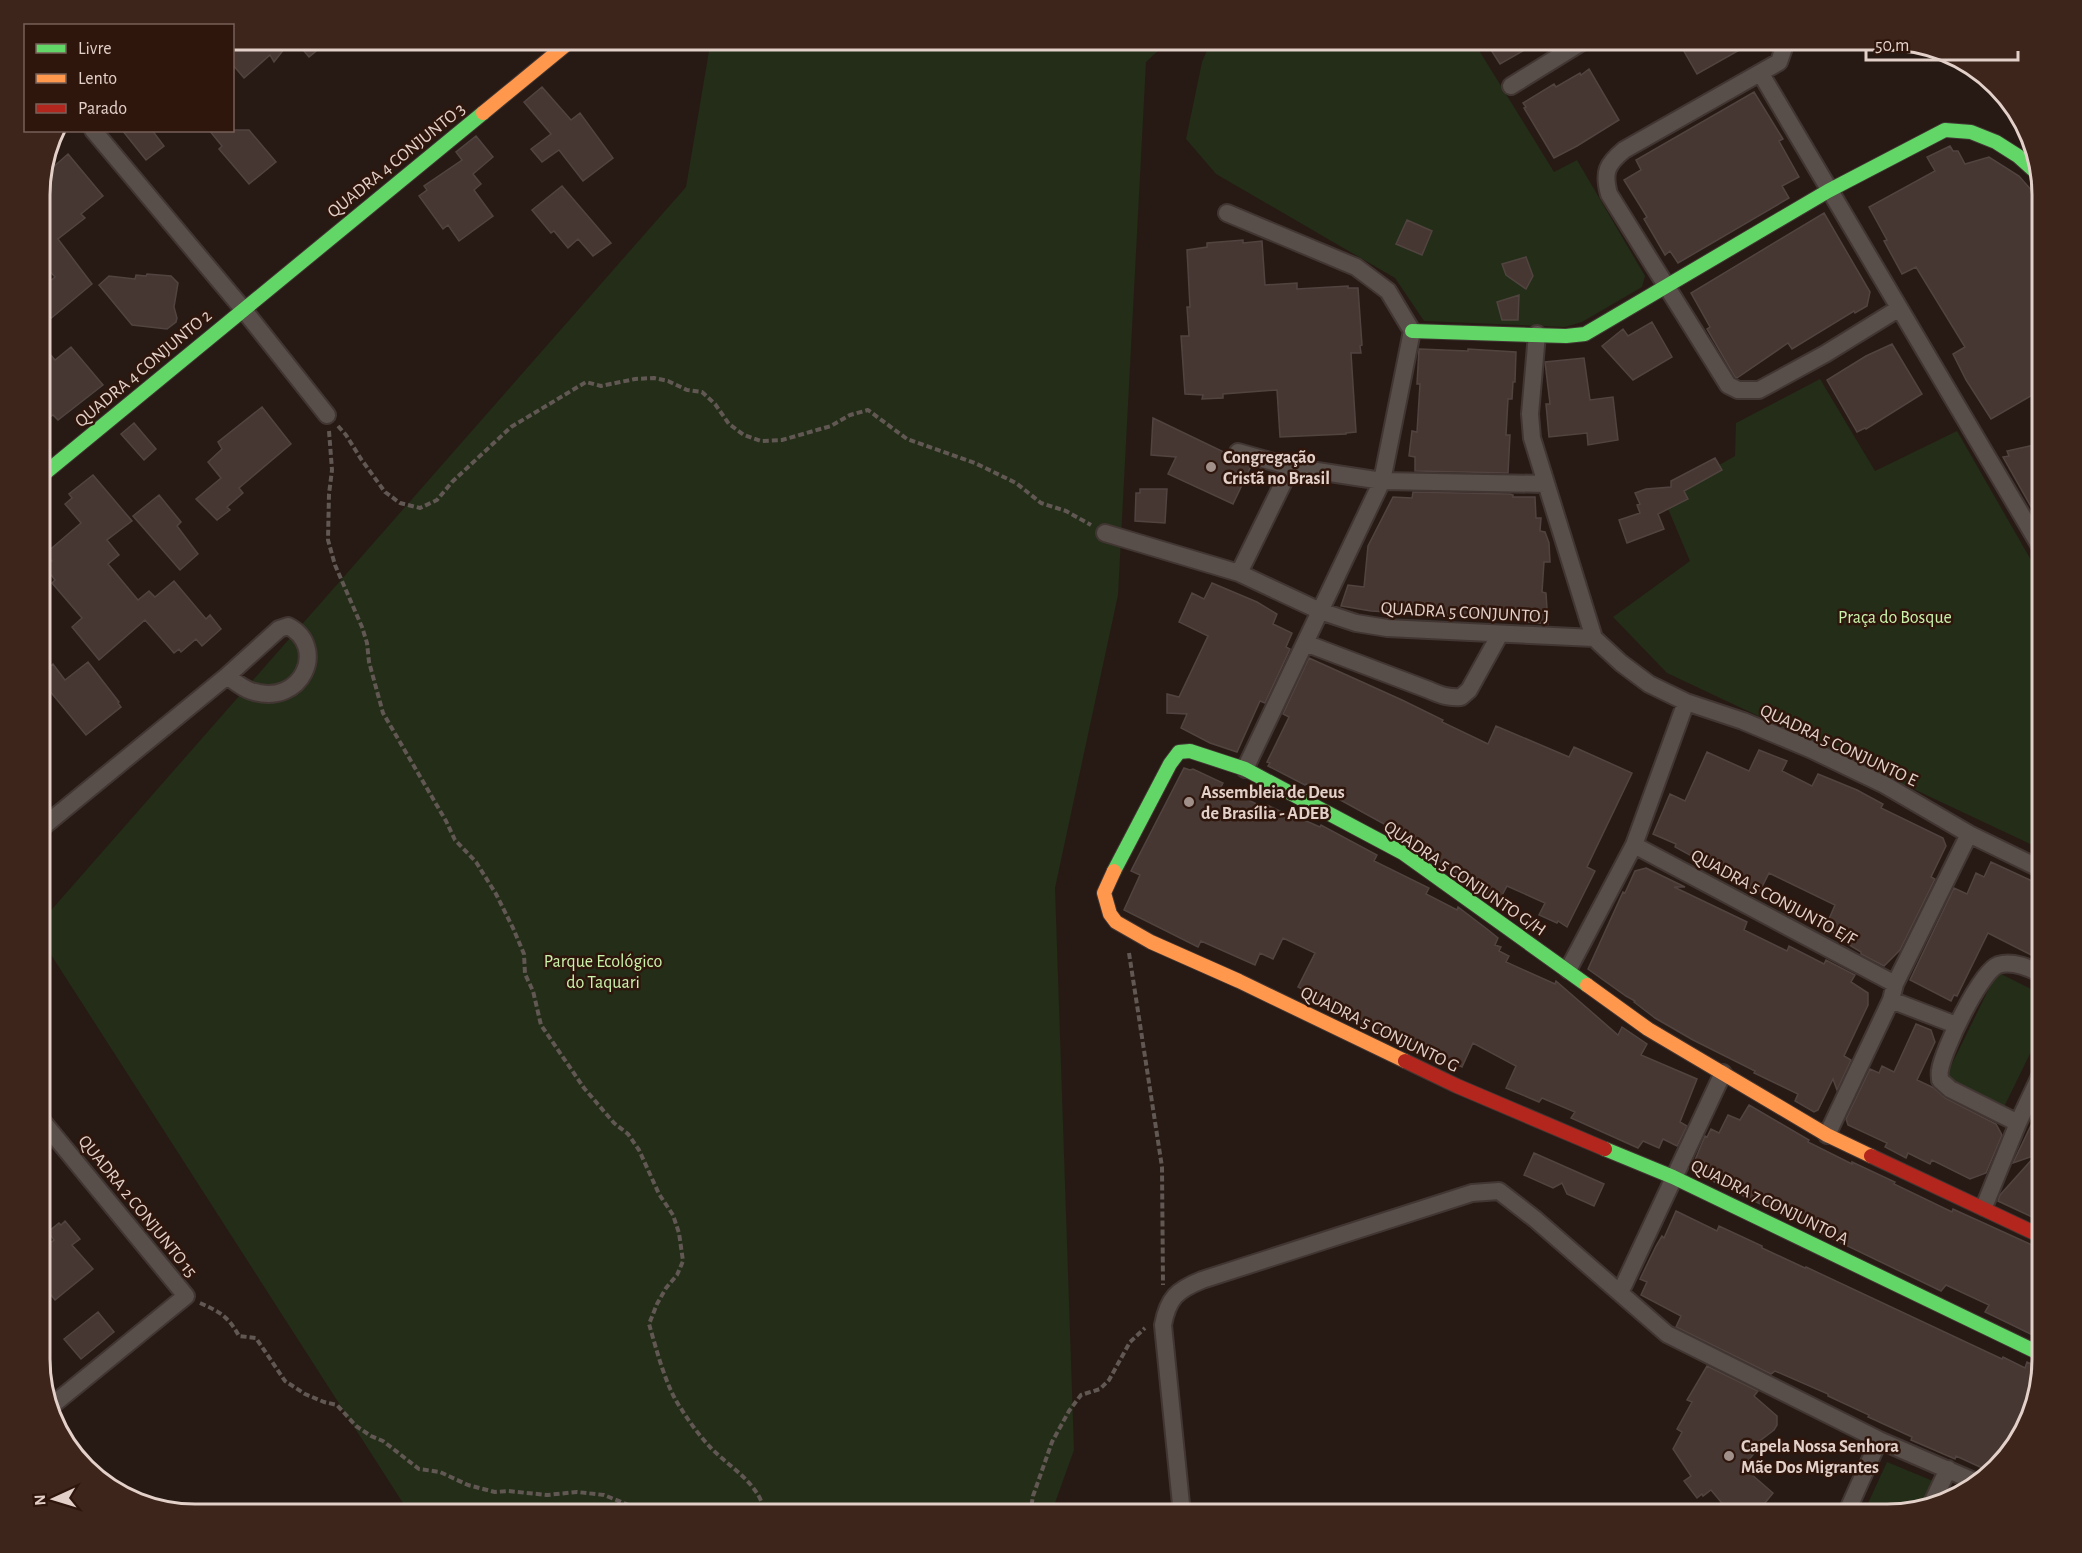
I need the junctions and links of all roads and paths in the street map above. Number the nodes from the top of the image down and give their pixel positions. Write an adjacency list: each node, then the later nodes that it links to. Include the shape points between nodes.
1 (560, 50): 11 (street, QUADRA 4 CONJUNTO 3)
2 (1569, 50): 5 (street)
3 (1783, 50): 4 (street, via 1779,62)
4 (1761, 74): 8 (street); 10 (street, via 1624,150 1608,168 1605,180 1609,194)
5 (1510, 86)
6 (95, 132): 11 (street)
7 (2029, 165): 8 (street, via 1971,130 1945,130)
8 (1828, 191): 10 (street); 12 (street)
9 (1227, 213): 13 (street, via 1356,267 1388,291)
10 (1668, 288): 12 (street, via 1728,385 1738,390 1759,390); 14 (street, via 1585,334)
11 (243, 309): 15 (street); 18 (street, QUADRA 4 CONJUNTO 2)
12 (1898, 309): 22 (street)
13 (1412, 331): 14 (street); 19 (street)
14 (1537, 334): 20 (street, via 1530,414 1532,438)
15 (327, 415): 21 (path, via 346,435 385,492 400,503 420,508 437,500 511,427 586,382 602,386 654,378 702,392 729,424 762,441 782,440 831,426 868,410 907,439 982,466 1016,483 1041,503 1066,511); 60 (path, via 332,470 328,540 362,627 383,713 455,840 476,862 496,894 524,954 525,974 542,1025 584,1088 628,1134 673,1215 683,1261 649,1324 672,1394 711,1448 745,1478)
16 (1238, 452): 17 (street)
17 (1291, 467): 19 (street); 23 (street)
18 (50, 469)
19 (1382, 481): 20 (street); 24 (street)
20 (1546, 484): 26 (street)
21 (1105, 532): 23 (street, QUADRA 5 CONJUNTO J)
22 (2032, 533)
23 (1239, 573): 24 (street, QUADRA 5 CONJUNTO J)
24 (1320, 612): 25 (street, QUADRA 5 CONJUNTO J, via 1387,628); 27 (street)
25 (1500, 634): 26 (street, QUADRA 5 CONJUNTO J); 27 (street, via 1461,698 1443,697)
26 (1594, 638): 29 (street, QUADRA 5 CONJUNTO E, via 1649,684)
27 (1305, 643): 30 (street)
28 (227, 676): 28 (street, via 249,691 270,695 289,690 302,679 308,662 298,630 279,628); 31 (street)
29 (1686, 702): 32 (street, QUADRA 5 CONJUNTO E, via 1810,749 1885,785); 33 (street)
30 (1245, 769): 35 (street, QUADRA 5 CONJUNTO G/H, via 1185,750 1179,752); 37 (street, QUADRA 5 CONJUNTO G/H, via 1403,854)
31 (50, 821)
32 (1969, 834): 34 (street, QUADRA 5 CONJUNTO E); 39 (street)
33 (1634, 845): 37 (street); 39 (street, QUADRA 5 CONJUNTO E/F)
34 (2032, 865)
35 (1108, 882): 36 (street, QUADRA 5 CONJUNTO G, via 1104,893 1110,914)
36 (1125, 928): 46 (street, QUADRA 5 CONJUNTO G, via 1457,1086); 49 (path, via 1162,1167)
37 (1568, 970): 41 (street, QUADRA 5 CONJUNTO G/H, via 1648,1029)
38 (2032, 971): 40 (street, via 2010,963 1993,968)
39 (1893, 992): 40 (street, QUADRA 5 CONJUNTO E/F); 45 (street)
40 (1956, 1025): 43 (street, via 1940,1080)
41 (1723, 1073): 45 (street, QUADRA 5 CONJUNTO G/H); 46 (street)
42 (2032, 1094): 43 (street)
43 (2018, 1124): 47 (street)
44 (50, 1130): 51 (street, QUADRA 2 CONJUNTO 15)
45 (1827, 1135): 47 (street, QUADRA 5 CONJUNTO G/H)
46 (1673, 1177): 50 (street, QUADRA 7 CONJUNTO A); 53 (street, QUADRA 7 CONJUNTO A)
47 (1984, 1207): 48 (street, QUADRA 5 CONJUNTO G/H)
48 (2032, 1231)
49 (1163, 1290)
50 (1620, 1293): 52 (street, via 1498,1191 1485,1191 1186,1286 1173,1297); 55 (street, via 1667,1334)
51 (186, 1296): 54 (street, QUADRA 2 CONJUNTO 15); 59 (path, via 230,1319 239,1336 256,1338 285,1381 305,1394 337,1405 356,1426 419,1469 440,1472 495,1492 577,1492 604,1495)
52 (1163, 1325): 61 (path, via 1148,1326 1142,1331 1130,1342 1109,1380 1100,1389 1081,1395 1052,1442); 62 (street)
53 (2032, 1350)
54 (56, 1402)
55 (1879, 1440): 56 (street); 63 (street)
56 (1948, 1469): 57 (street); 58 (street)
57 (1969, 1479)
58 (1936, 1495)
59 (626, 1504)
60 (760, 1504)
61 (1032, 1504)
62 (1181, 1504)
63 (1850, 1504)

